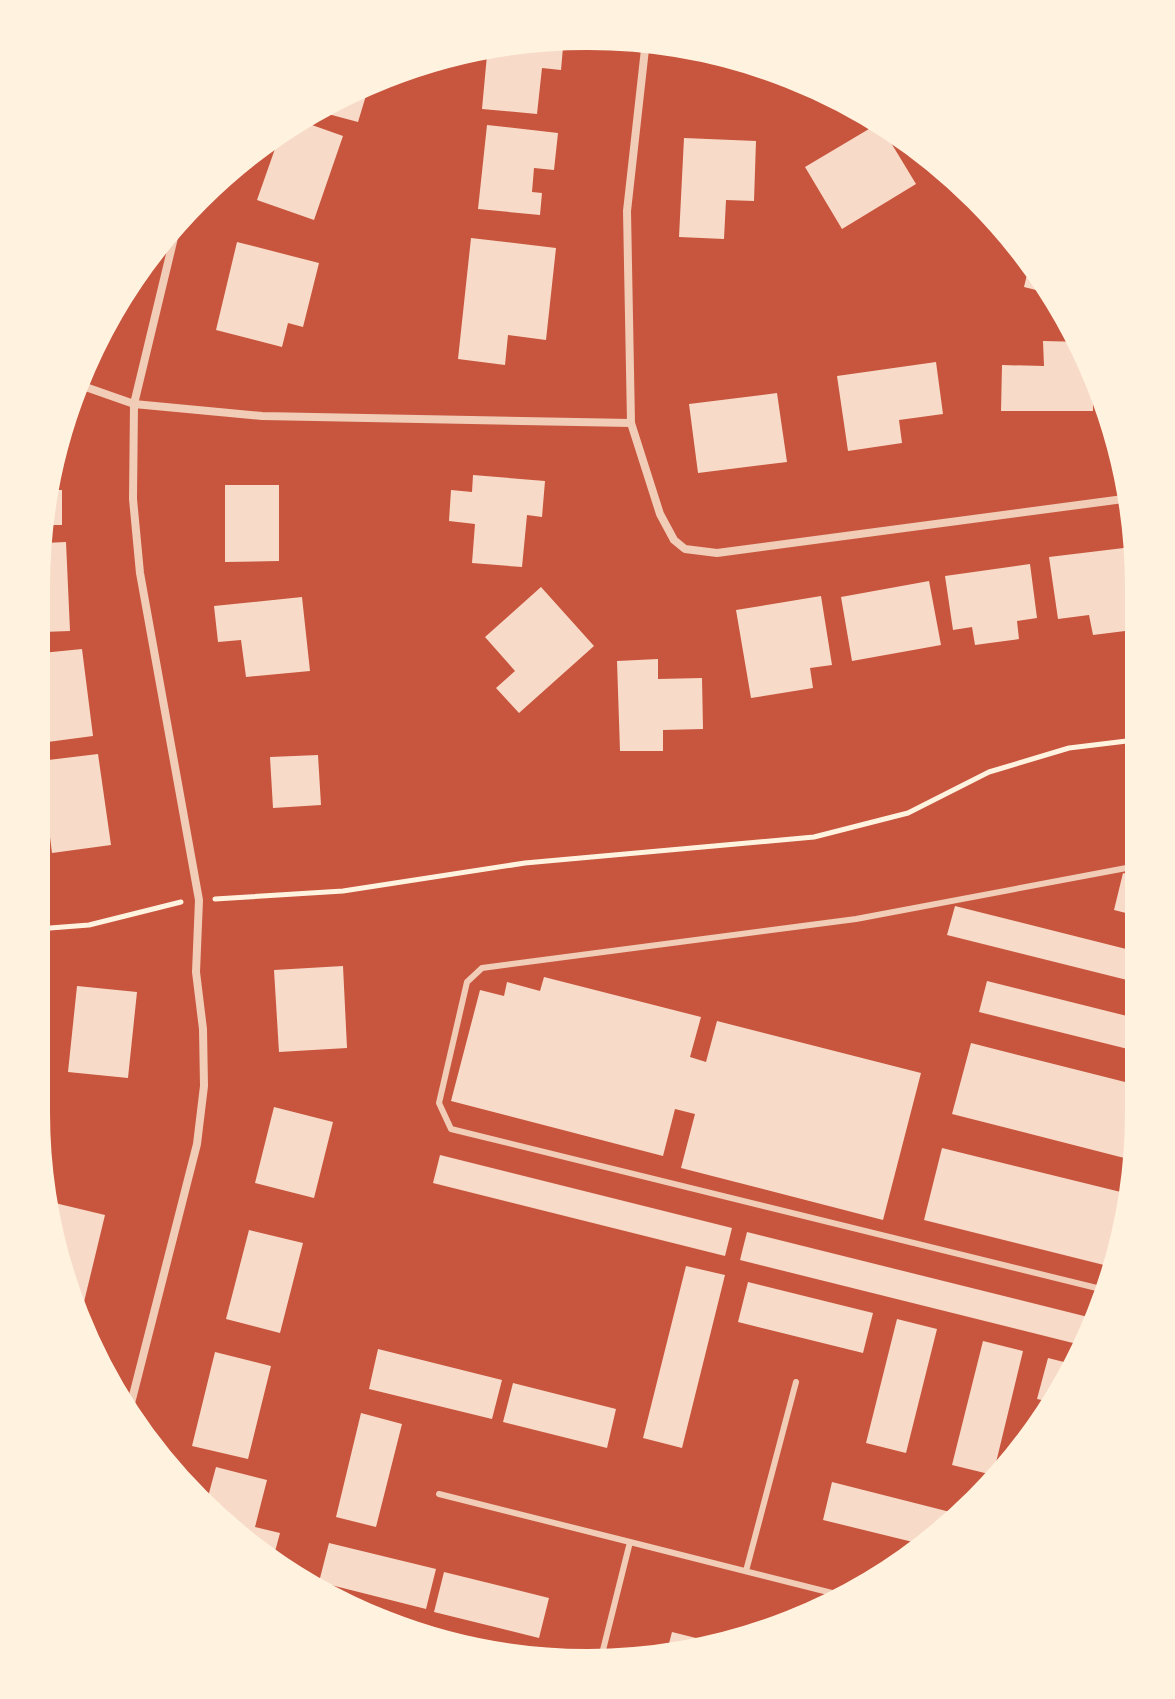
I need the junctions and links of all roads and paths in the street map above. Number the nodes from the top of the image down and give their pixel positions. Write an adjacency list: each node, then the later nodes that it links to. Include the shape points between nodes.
1 (645, 52): 5 (street, via 627,211)
2 (173, 243): 4 (street)
3 (87, 387): 4 (street)
4 (134, 404): 5 (street, via 262,416); 9 (street, via 133,499 140,573)
5 (631, 423): 6 (street, via 660,514 685,549 717,553)
6 (1120, 500)
7 (1127, 741): 9 (path, via 1069,748 989,772 908,813 814,837 525,863 343,891)
8 (1127, 868): 11 (lane, via 856,919 482,968 467,982 439,1103 451,1129)
9 (199, 900): 10 (path, via 89,925); 13 (street, via 196,972 204,1086 197,1144)
10 (48, 928)
11 (1097, 1288)
12 (796, 1382): 16 (lane)
13 (132, 1400)
14 (439, 1494): 15 (lane)
15 (630, 1542): 16 (lane); 18 (lane)
16 (746, 1571): 17 (lane)
17 (831, 1593)
18 (603, 1651)

